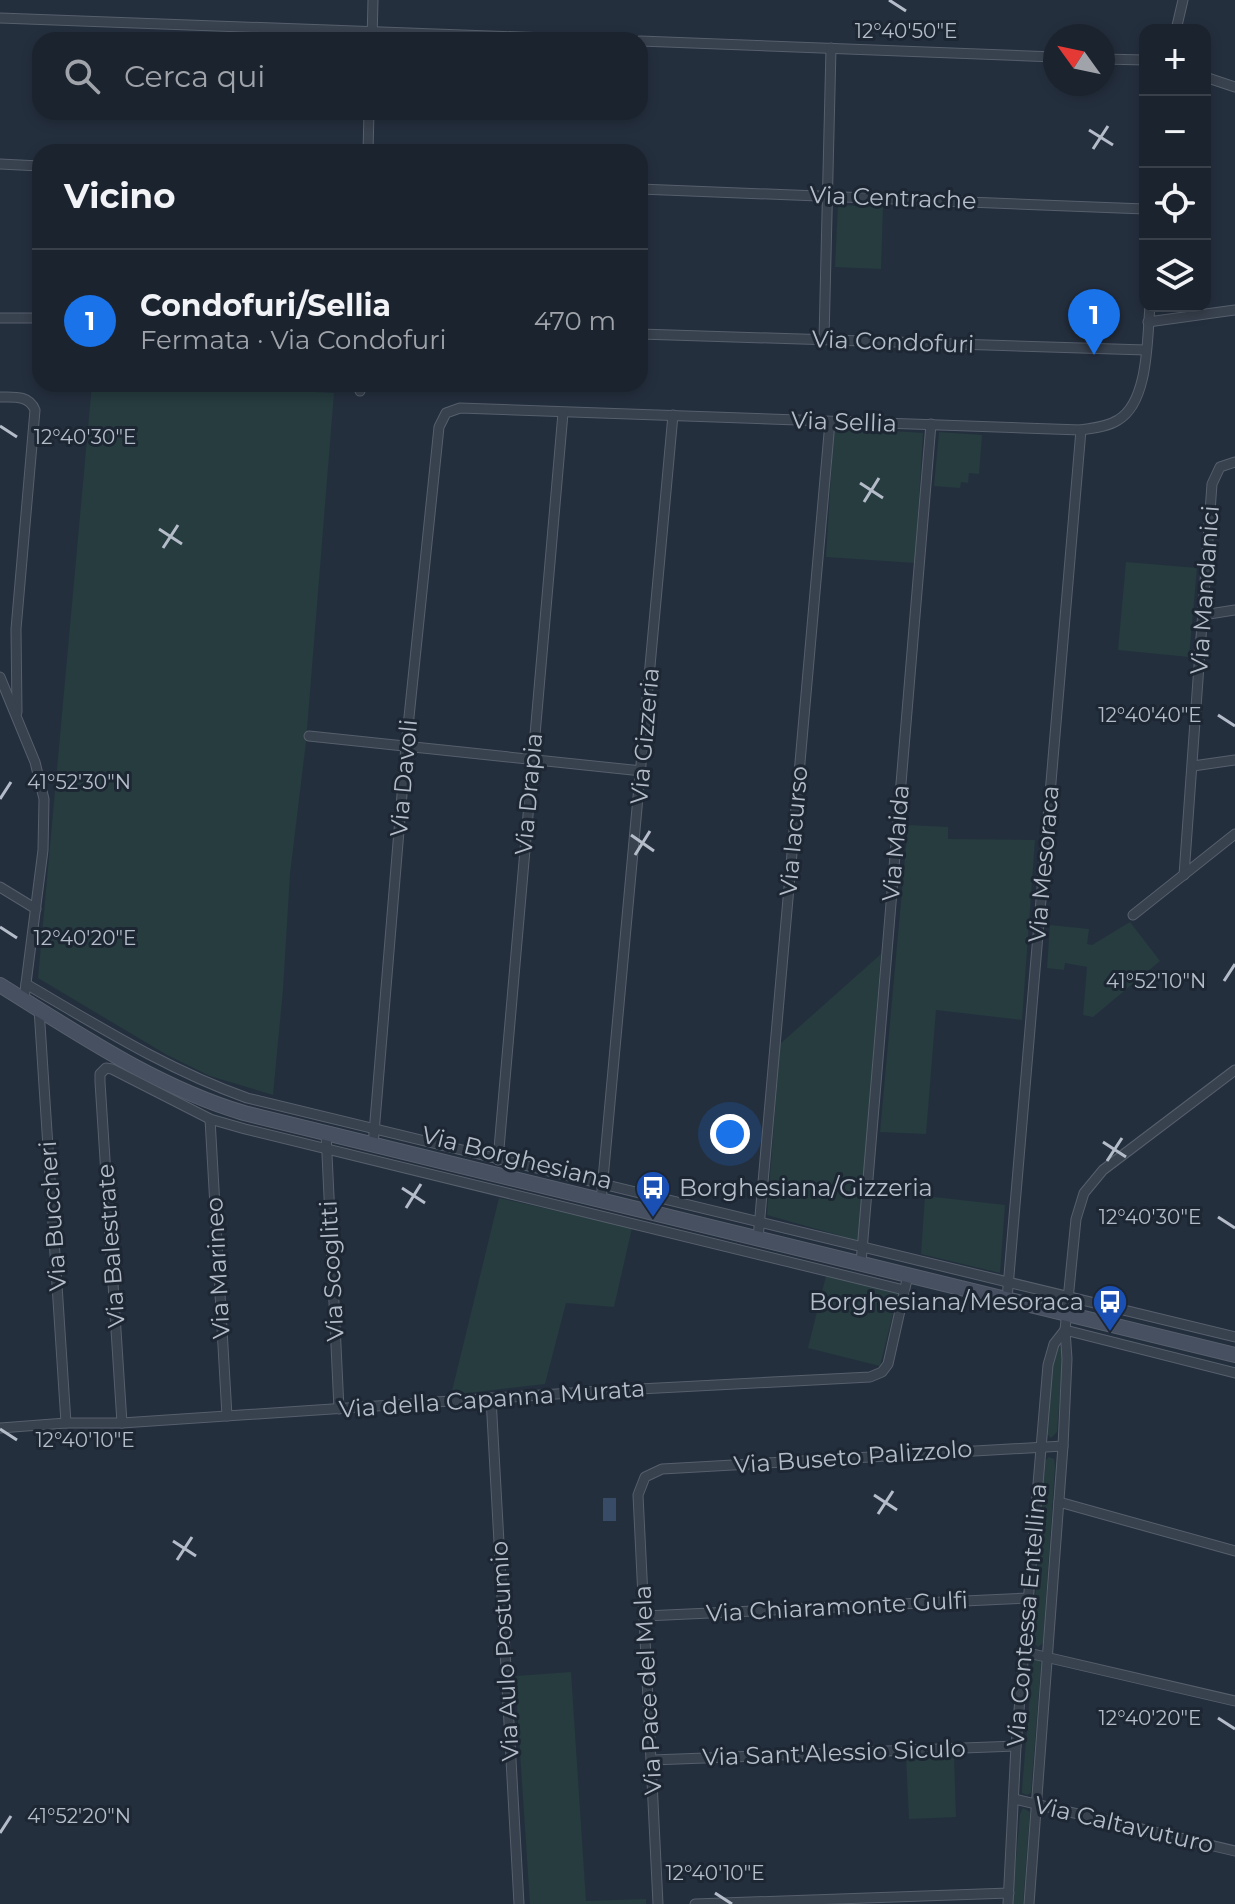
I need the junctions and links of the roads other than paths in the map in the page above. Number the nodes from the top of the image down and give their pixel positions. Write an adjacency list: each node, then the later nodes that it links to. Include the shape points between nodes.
1 (373, 0): 6 (street)
2 (1183, 0): 4 (street)
3 (0, 18): 5 (street)
4 (1177, 24)
5 (289, 32)
6 (372, 32)
7 (648, 41): 8 (street)
8 (831, 48): 9 (street); 19 (street)
9 (1043, 57)
10 (1115, 59): 11 (street)
11 (1139, 60)
12 (1211, 79): 13 (street)
13 (1235, 87)
14 (369, 120): 15 (street)
15 (368, 144)
16 (0, 164): 17 (street)
17 (32, 166)
18 (648, 189): 19 (street, Via Centrache)
19 (828, 195): 20 (street, Via Centrache); 27 (street)
20 (1139, 209)
21 (1235, 310): 25 (street)
22 (1149, 312): 25 (street, Via Sellia)
23 (0, 318): 24 (street)
24 (32, 318)
25 (1148, 322): 28 (street, Via Sellia)
26 (648, 334): 27 (street, Via Condofuri)
27 (824, 339): 28 (street, Via Condofuri)
28 (1146, 350): 35 (street, Via Sellia, via 1140,390 1128,412 1112,423)
29 (0, 397): 40 (street, via 24,398 35,410 16,629)
30 (446, 413): 31 (street, Via Sellia, via 460,408); 42 (street, Via Davoli, via 439,427)
31 (563, 413): 32 (street, Via Sellia); 43 (street, Via Drapia)
32 (673, 415): 33 (street, Via Sellia); 46 (street, Via Gizzeria)
33 (830, 422): 34 (street, Via Sellia); 67 (street, Via Iacurso)
34 (931, 424): 35 (street, Via Sellia); 69 (street, Via Maida)
35 (1081, 430): 72 (street, Via Mesoraca)
36 (1235, 462): 38 (street, Via Mandanici, via 1220,467 1213,480)
37 (1235, 610): 38 (street)
38 (1203, 615): 45 (street, Via Mandanici)
39 (0, 677): 40 (street)
40 (17, 712): 50 (street, via 44,799)
41 (309, 736): 42 (street)
42 (406, 746): 43 (street); 61 (street, Via Davoli)
43 (531, 759): 46 (street); 63 (street, Via Drapia)
44 (1235, 760): 45 (street)
45 (1193, 766): 48 (street, Via Mandanici)
46 (642, 771): 65 (street, Via Gizzeria)
47 (1235, 834): 48 (street)
48 (1184, 875): 51 (street)
49 (0, 887): 50 (street)
50 (36, 909): 53 (street)
51 (1133, 915)
52 (0, 985): 53 (street, Via Borghesiana)
53 (25, 992): 54 (street, Via Borghesiana); 57 (street, Via Borghesiana, via 199,1081)
54 (39, 1009): 58 (street, Via Borghesiana, via 183,1092); 84 (street, Via Buccheri)
55 (102, 1070): 59 (street, Via Borghesiana, via 112,1069); 85 (street, Via Balestrate)
56 (1235, 1070): 74 (street, Via Contessa Entellina, via 1091,1182 1077,1212)
57 (247, 1098): 58 (street); 61 (street, Via Borghesiana)
58 (244, 1113): 60 (street, Via Borghesiana)
59 (210, 1119): 62 (street, Via Borghesiana); 83 (street, Via Marineo)
60 (326, 1133): 61 (street, Via Borghesiana); 62 (street, Via Scoglitti)
61 (373, 1137): 63 (street, Via Borghesiana); 64 (street, Via Borghesiana)
62 (327, 1150): 73 (street, Via Borghesiana); 82 (street, Via Scoglitti)
63 (499, 1158): 64 (street, Via Drapia); 65 (street, Via Borghesiana)
64 (497, 1176): 66 (street, Via Borghesiana)
65 (603, 1184): 66 (street, Via Gizzeria); 67 (street, Via Borghesiana)
66 (601, 1201): 68 (street, Via Borghesiana)
67 (759, 1223): 68 (street, Via Iacurso); 69 (street, Via Borghesiana)
68 (758, 1239): 70 (street, Via Borghesiana)
69 (862, 1247): 70 (street, Via Maida); 72 (street, Via Borghesiana)
70 (861, 1263): 71 (street, Via Borghesiana)
71 (908, 1275): 73 (street, Via della Capanna Murata); 75 (street, Via Borghesiana)
72 (1008, 1282): 74 (street, Via Borghesiana); 75 (street, Via Mesoraca)
73 (904, 1290): 81 (street, Via della Capanna Murata, via 888,1364 873,1376)
74 (1070, 1297): 76 (street, Via Contessa Entellina); 78 (street, Via Borghesiana)
75 (1007, 1299): 76 (street, Via Borghesiana)
76 (1068, 1313): 77 (street, Via Contessa Entellina); 79 (street, Via Borghesiana)
77 (1065, 1330): 80 (street); 87 (street, Via Contessa Entellina, via 1049,1360); 88 (street, Via Contessa Entellina)
78 (1235, 1337)
79 (1235, 1355)
80 (1235, 1373)
81 (491, 1398): 82 (street, Via della Capanna Murata); 103 (street, Via Aulo Postumio)
82 (339, 1409): 83 (street, Via della Capanna Murata)
83 (227, 1416): 85 (street, Via della Capanna Murata)
84 (66, 1423): 85 (street, Via della Capanna Murata); 86 (street, Via della Capanna Murata)
85 (122, 1423)
86 (0, 1428)
87 (1041, 1446): 88 (street, Via Buseto Palizzolo); 89 (street, Via Buseto Palizzolo, via 659,1469); 92 (street, Via Contessa Entellina)
88 (1063, 1446): 90 (street, Via Contessa Entellina)
89 (645, 1477): 93 (street, Via Pace del Mela, via 638,1495)
90 (1059, 1502): 91 (street); 95 (street, Via Contessa Entellina)
91 (1235, 1551)
92 (1029, 1598): 93 (street, Via Chiaramonte Gulfi); 94 (street, Via Contessa Entellina)
93 (645, 1616): 98 (street, Via Pace del Mela)
94 (1024, 1652): 95 (street); 97 (street, Via Contessa Entellina)
95 (1048, 1657): 96 (street); 100 (street, Via Contessa Entellina)
96 (1235, 1701)
97 (1016, 1746): 98 (street, Via Sant'Alessio Siculo); 99 (street, Via Contessa Entellina)
98 (652, 1760): 104 (street, Via Pace del Mela)
99 (1014, 1799): 100 (street, Via Caltavuturo); 102 (street, Via Contessa Entellina)
100 (1036, 1805): 101 (street, Via Caltavuturo); 107 (street, Via Contessa Entellina)
101 (1235, 1851)
102 (1009, 1893): 105 (street); 106 (street, Via Contessa Entellina)
103 (519, 1904)
104 (658, 1904)
105 (695, 1904)
106 (1008, 1904)
107 (1029, 1904)

